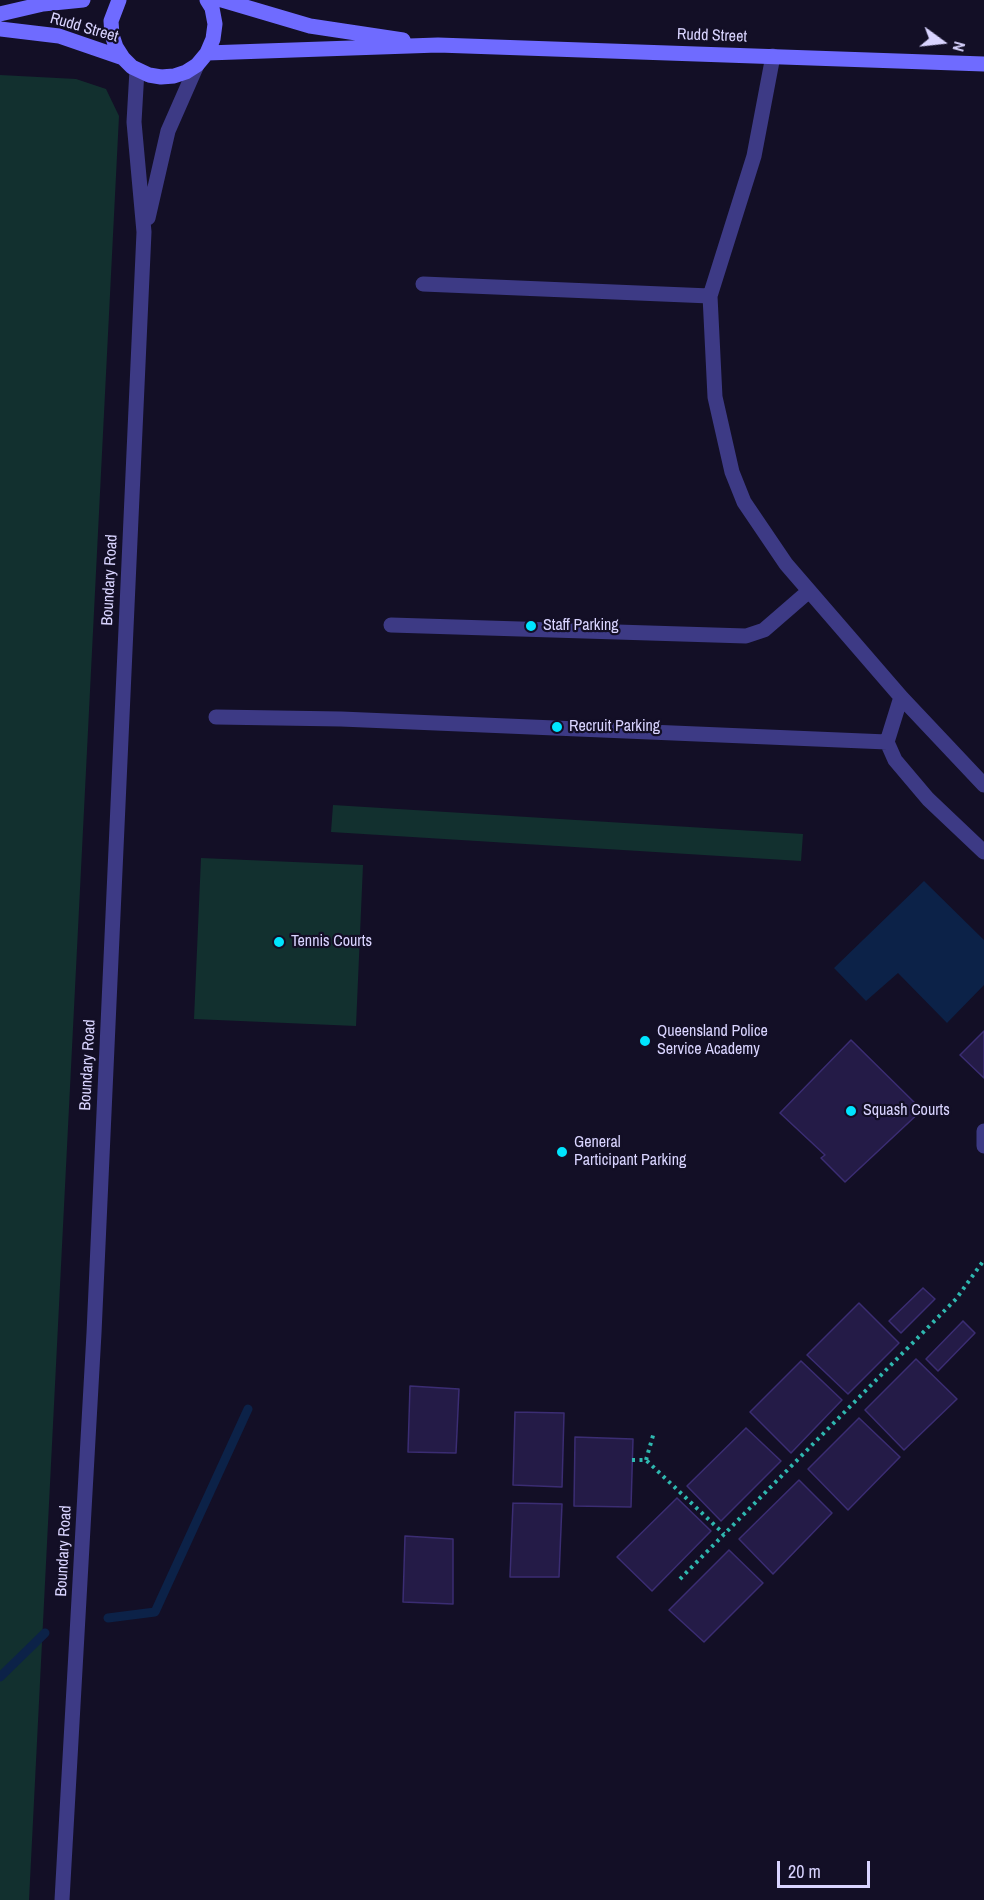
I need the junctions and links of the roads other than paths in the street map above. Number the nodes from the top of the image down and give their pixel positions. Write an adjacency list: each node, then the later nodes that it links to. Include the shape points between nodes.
1 (83, 0): 5 (main road, Rudd Street)
2 (118, 0): 9 (main road, via 111,21 112,35)
3 (207, 0): 10 (main road, via 212,8 213,39)
4 (222, 0): 7 (main road, Rudd Street, via 310,26)
5 (0, 14)
6 (0, 29): 9 (main road, Rudd Street, via 59,36)
7 (438, 45): 8 (main road, Rudd Street); 10 (main road, Rudd Street)
8 (773, 56): 11 (main road, Rudd Street); 15 (street, via 754,156)
9 (123, 58): 12 (main road)
10 (202, 59): 12 (main road, via 174,76 161,78); 13 (street, Boundary Road, via 168,131)
11 (984, 63)
12 (137, 70): 13 (street, Boundary Road, via 134,122)
13 (144, 232): 25 (street, Boundary Road, via 94,1333)
14 (423, 284): 15 (street)
15 (710, 296): 16 (street, via 715,397 732,472 744,502 764,533)
16 (809, 591): 17 (street, via 764,630 746,636); 18 (street)
17 (391, 625)
18 (900, 698): 20 (street); 21 (street)
19 (216, 717): 20 (street, via 353,719)
20 (888, 742): 22 (street, via 894,760)
21 (984, 785)
22 (984, 852)
23 (984, 1131): 24 (street)
24 (984, 1146)
25 (62, 1900)

